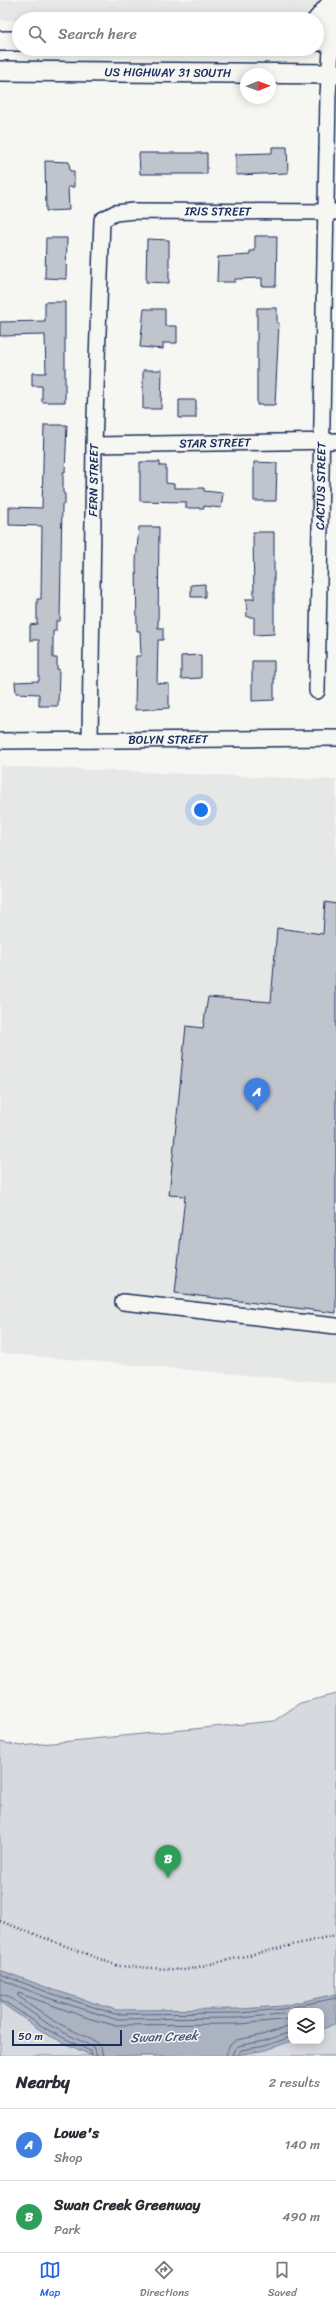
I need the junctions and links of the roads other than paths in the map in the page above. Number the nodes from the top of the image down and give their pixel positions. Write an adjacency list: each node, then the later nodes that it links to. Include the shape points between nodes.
1 (336, 0): 3 (highway)
2 (336, 11): 6 (street, CACTUS STREET)
3 (324, 15)
4 (0, 41): 5 (main road)
5 (12, 41)
6 (328, 41): 8 (street, CACTUS STREET)
7 (0, 71): 8 (main road, US HIGHWAY 31 SOUTH)
8 (333, 74): 9 (street, CACTUS STREET)
9 (332, 212): 10 (street, IRIS STREET, via 134,211 115,213); 11 (street, CACTUS STREET)
10 (102, 220): 13 (street, FERN STREET)
11 (320, 441): 12 (street, STAR STREET); 13 (street, STAR STREET); 14 (street, CACTUS STREET)
12 (336, 441)
13 (94, 445): 16 (street, FERN STREET)
14 (317, 691)
15 (336, 738): 16 (street, BOLYN STREET)
16 (90, 740): 17 (street, BOLYN STREET)
17 (0, 741)
18 (123, 1302): 19 (street)
19 (336, 1326)

